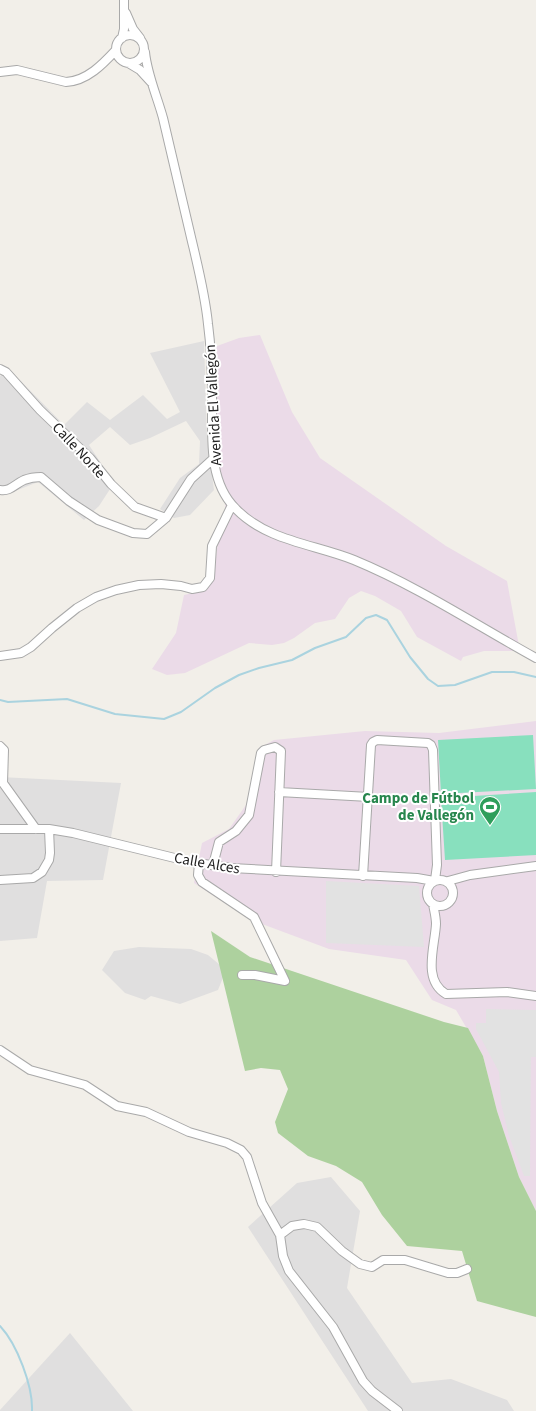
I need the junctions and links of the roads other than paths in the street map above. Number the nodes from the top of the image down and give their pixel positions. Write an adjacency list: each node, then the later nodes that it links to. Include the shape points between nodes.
1 (124, 0): 2 (street)
2 (125, 11): 3 (street); 4 (street)
3 (122, 38): 4 (street, via 130,34); 5 (street)
4 (140, 38): 6 (street)
5 (116, 50): 7 (street); 9 (street)
6 (145, 52): 8 (street, via 140,60); 11 (street, Avenida El Vallegón)
7 (121, 61): 8 (street); 9 (street)
8 (130, 64): 11 (street)
9 (101, 66): 10 (street, via 73,82 17,70)
10 (0, 72)
11 (154, 85): 13 (street, Avenida El Vallegón, via 208,323)
12 (0, 369): 16 (street, Calle Norte, via 86,453 135,507)
13 (214, 458): 15 (street, Avenida El Vallegón, via 219,484); 16 (street, via 191,479)
14 (0, 490): 16 (street, via 41,477 92,517 133,533 147,534)
15 (232, 505): 17 (street, via 212,546 210,578 203,587 192,590 160,584 139,585 110,592 77,608 21,653); 18 (street, Avenida El Vallegón, via 251,522 272,533 353,560 401,582)
16 (166, 518)
17 (0, 656)
18 (536, 658)
19 (0, 746): 23 (street, via 4,750 3,783)
20 (279, 792): 21 (street); 26 (street, via 281,751 275,747 261,753 248,815 236,832 219,842); 28 (street)
21 (369, 796): 30 (street); 33 (street, via 373,742 431,745)
22 (0, 829): 23 (street, Calle Alces)
23 (36, 829): 24 (street, Calle Alces)
24 (49, 829): 25 (street, Calle Alces); 32 (street, via 49,860 42,872 33,878)
25 (199, 863): 26 (street, Calle Alces); 39 (street, via 198,875 202,882 254,917 285,981)
26 (213, 866): 28 (street, Calle Alces)
27 (536, 866): 29 (street, Calle Alces)
28 (276, 872): 30 (street, Calle Alces)
29 (470, 875): 33 (street, Calle Alces); 35 (street)
30 (363, 876): 31 (street, Calle Alces)
31 (417, 878): 33 (street, Calle Alces); 34 (street)
32 (0, 880)
33 (439, 880): 34 (street); 35 (street)
34 (428, 889): 36 (street, via 427,895)
35 (454, 890): 37 (street, via 452,900)
36 (433, 904): 37 (street); 38 (street)
37 (443, 906): 38 (street)
38 (436, 922): 40 (street, via 432,973 435,986 440,990 446,994 507,992)
39 (242, 975)
40 (536, 996)
41 (0, 1050): 42 (street, via 30,1070 85,1085 117,1106 146,1112 189,1132 241,1150 247,1157 262,1203)
42 (280, 1235): 43 (street, via 292,1226 304,1224 317,1227 360,1264 372,1267 383,1260 405,1260 448,1273); 44 (street, via 289,1271 334,1327 363,1381)
43 (467, 1269)
44 (398, 1411)

